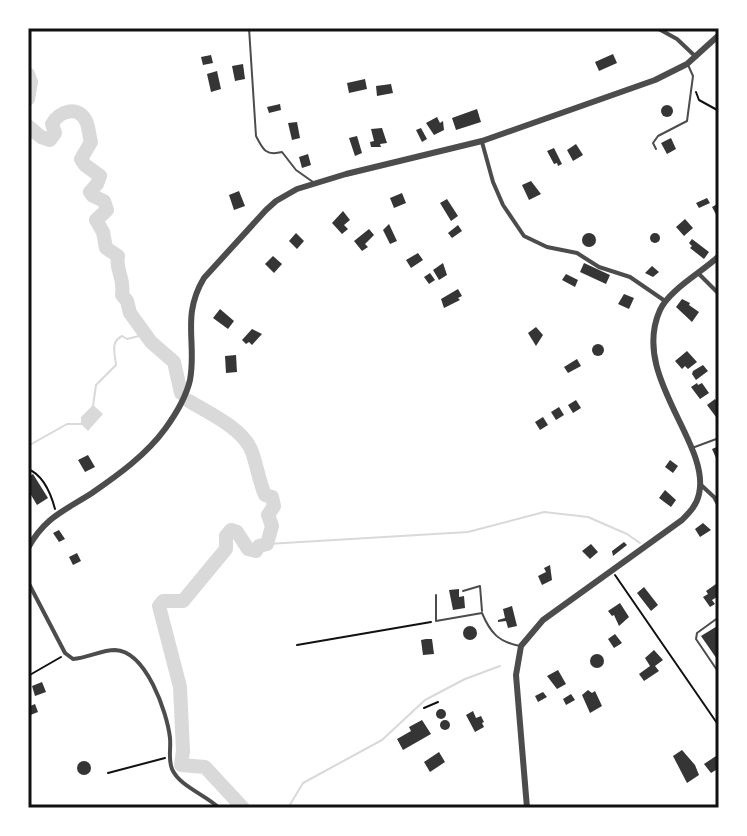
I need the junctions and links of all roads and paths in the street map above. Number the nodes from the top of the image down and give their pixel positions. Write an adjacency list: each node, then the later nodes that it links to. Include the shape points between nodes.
1 (249, 28): 10 (lane, via 256,136 263,150 271,155 282,152)
2 (657, 28): 4 (street)
3 (719, 35): 4 (street)
4 (696, 57): 5 (street)
5 (687, 64): 6 (lane); 8 (street)
6 (692, 86): 7 (path, via 699,100); 9 (lane, via 687,121 658,136)
7 (719, 111)
8 (482, 141): 10 (street); 14 (street, via 503,205 524,236 630,277)
9 (656, 149)
10 (314, 183): 20 (street, via 276,201 204,278 193,306 190,379 159,437 126,468)
11 (719, 256): 12 (street)
12 (699, 274): 13 (street); 14 (street)
13 (719, 294)
14 (665, 301): 16 (street, via 656,321 656,359)
15 (719, 438): 16 (lane)
16 (691, 449): 18 (street)
17 (28, 469): 20 (path, via 44,482)
18 (700, 484): 19 (street); 22 (street, via 697,501 682,520)
19 (719, 506)
20 (56, 514): 21 (street)
21 (28, 548)
22 (612, 571): 30 (street, via 543,620); 36 (path)
23 (28, 582): 31 (street)
24 (463, 591): 26 (lane, via 480,586)
25 (436, 595): 28 (lane)
26 (482, 613): 28 (lane); 30 (lane, via 497,638)
27 (719, 617): 32 (lane, via 696,639)
28 (436, 621): 29 (path)
29 (297, 645)
30 (521, 646): 40 (street, via 516,675)
31 (65, 653): 33 (path); 37 (street, via 73,659 115,650 138,661 164,707)
32 (719, 673)
33 (28, 676)
34 (438, 702): 35 (path)
35 (424, 708)
36 (719, 726)
37 (170, 756): 38 (path); 39 (street, via 177,777)
38 (108, 773)
39 (219, 808)
40 (527, 808)

